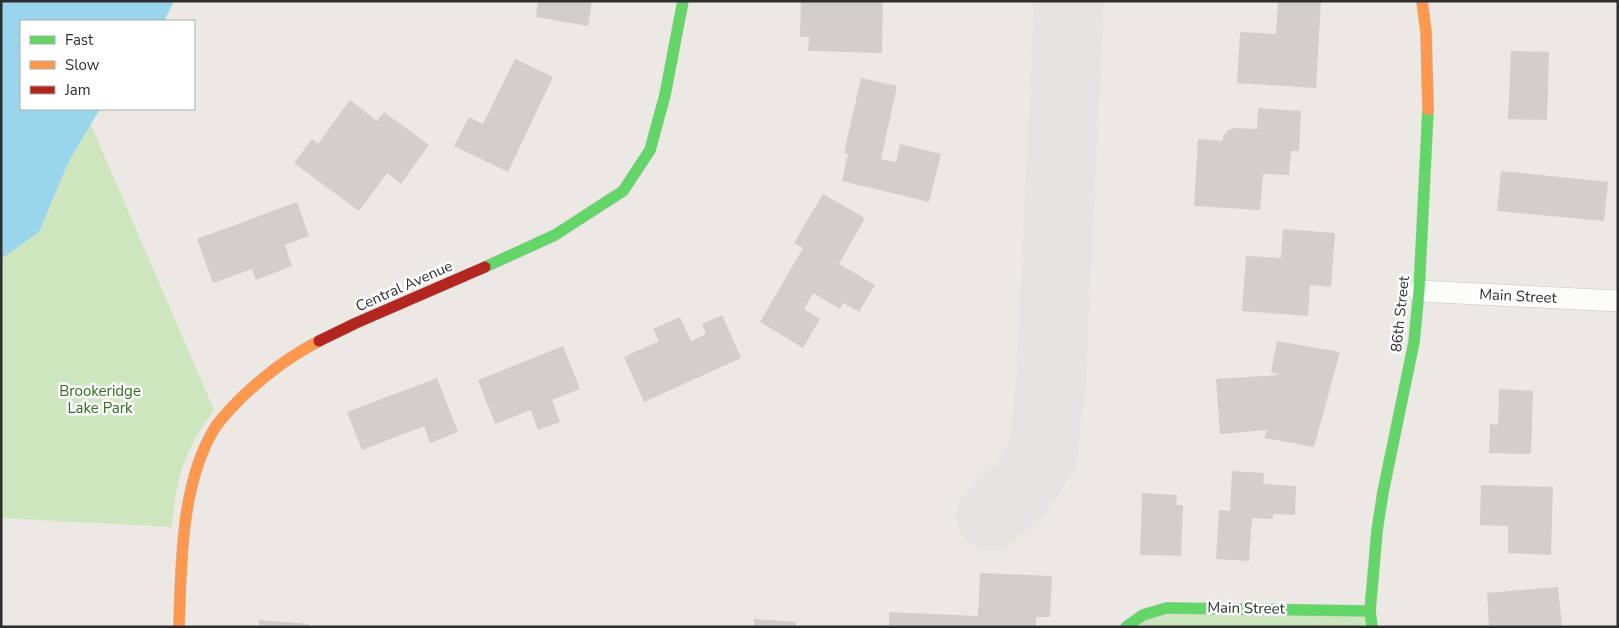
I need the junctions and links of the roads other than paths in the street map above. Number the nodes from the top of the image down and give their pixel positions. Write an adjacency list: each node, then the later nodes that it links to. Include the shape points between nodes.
1 (683, 1): 6 (street, Central Avenue, via 666,95 650,150 623,191 541,242 309,346 256,383 217,424 208,439 191,488 181,560)
2 (1422, 1): 3 (street, 86th Street, via 1428,105)
3 (1419, 291): 4 (street, Main Street); 5 (street, 86th Street, via 1405,391 1377,531)
4 (1618, 301)
5 (1370, 611): 7 (street, Main Street, via 1166,608 1143,616); 8 (street, 86th Street)
6 (179, 627)
7 (1126, 627)
8 (1372, 627)

